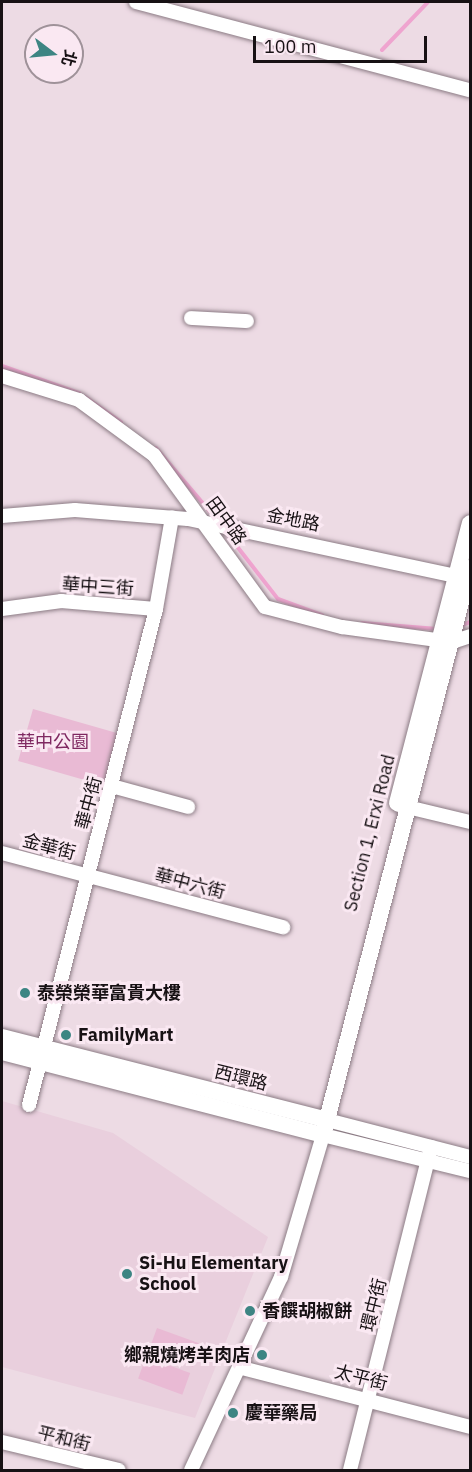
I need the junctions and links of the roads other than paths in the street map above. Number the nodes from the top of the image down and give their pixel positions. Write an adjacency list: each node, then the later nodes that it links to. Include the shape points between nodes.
1 (136, 2): 2 (street)
2 (471, 90)
3 (191, 318): 4 (street)
4 (247, 321)
5 (2, 376): 8 (street, 田中路, via 79,400 154,455)
6 (2, 516): 7 (street, 金地路, via 75,510)
7 (172, 517): 8 (street, 金地路); 12 (street, 華中街)
8 (204, 521): 10 (street, 金地路); 13 (street, 田中路, via 265,606 342,627)
9 (471, 523): 10 (main road, Section 1, Erxi Road)
10 (465, 574): 13 (main road, Section 1, Erxi Road)
11 (2, 609): 12 (street, 華中三街, via 61,601)
12 (156, 609): 14 (street, 華中街)
13 (451, 632): 15 (main road, Section 1, Erxi Road)
14 (112, 786): 16 (street); 19 (street, 華中街)
15 (403, 806): 17 (street); 25 (main road, Section 1, Erxi Road)
16 (188, 807)
17 (471, 822)
18 (2, 853): 19 (street, 金華街)
19 (88, 876): 20 (street, 華中六街); 23 (street, 華中街)
20 (283, 927)
21 (2, 1037): 23 (main road, 西環路)
22 (2, 1052): 23 (main road, 西環路)
23 (42, 1055): 24 (street, 華中街); 25 (main road, 西環路)
24 (29, 1106)
25 (320, 1126): 26 (street, 西環路); 29 (street, Section 1, Erxi Road, via 281,1277)
26 (430, 1154): 27 (street, 西環路); 28 (street, 西環路); 30 (street, 環中街)
27 (471, 1157)
28 (471, 1171)
29 (242, 1368): 30 (street, 太平街); 34 (street, Section 1, Erxi Road)
30 (369, 1398): 31 (street, 太平街); 35 (street, 環中街)
31 (471, 1427)
32 (2, 1442): 33 (street, 平和街)
33 (119, 1470)
34 (191, 1470)
35 (350, 1470)

